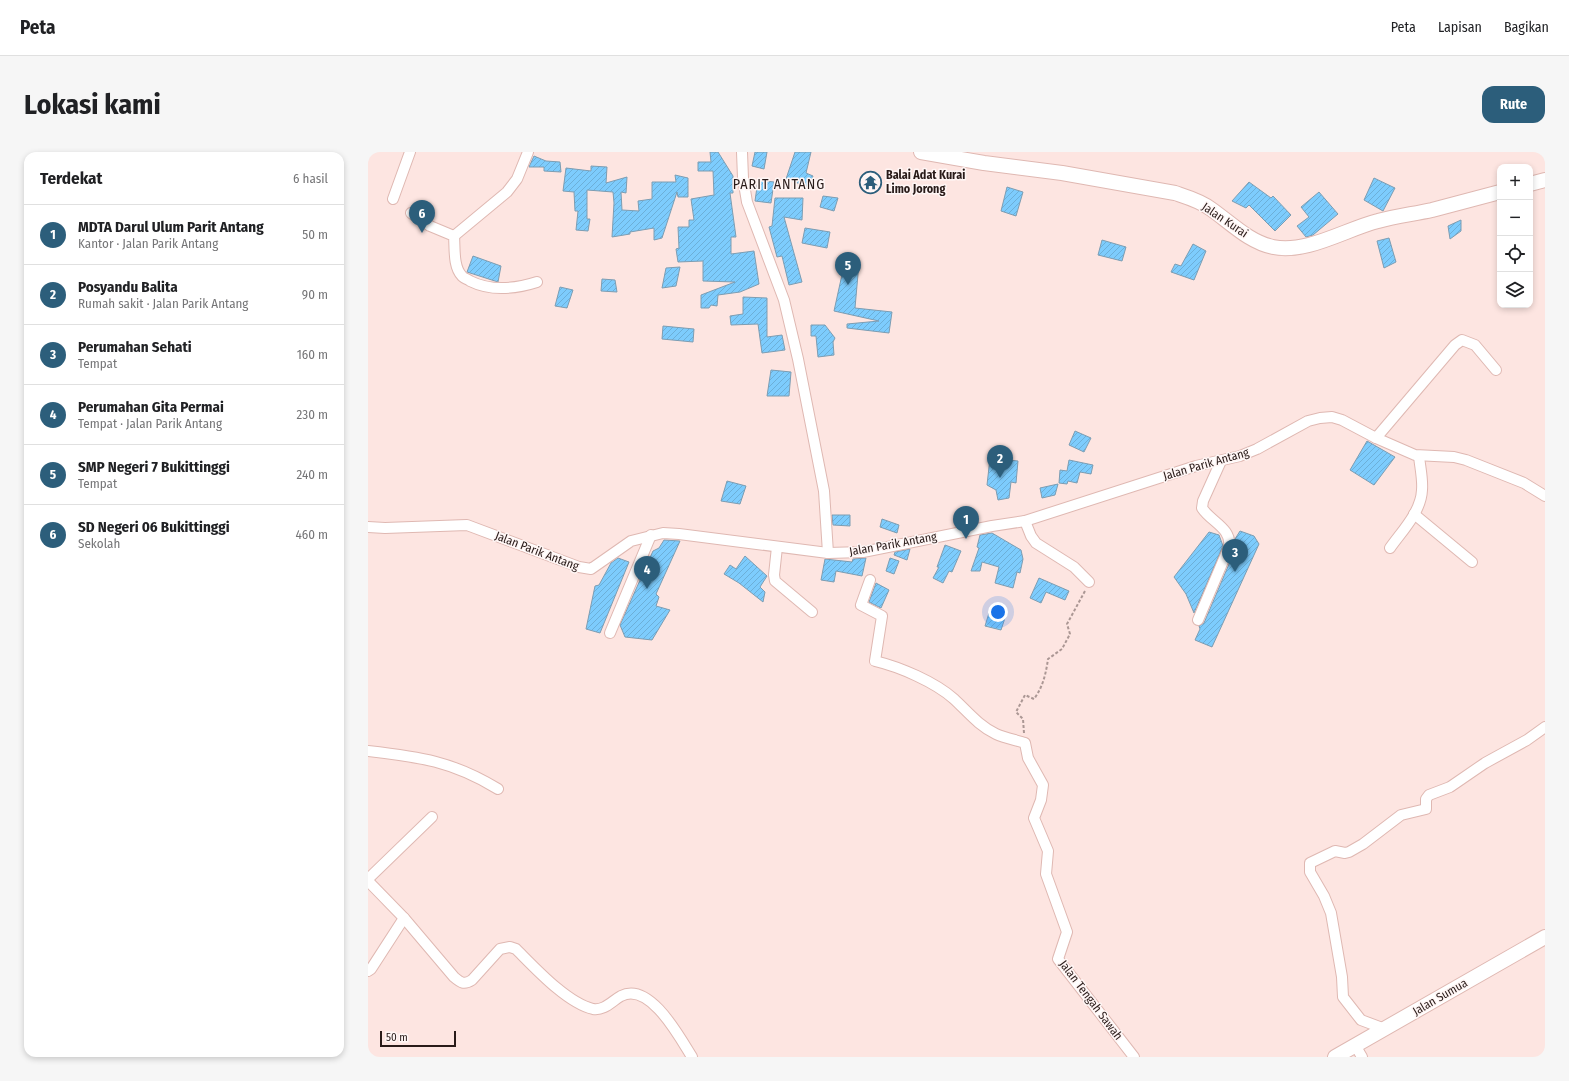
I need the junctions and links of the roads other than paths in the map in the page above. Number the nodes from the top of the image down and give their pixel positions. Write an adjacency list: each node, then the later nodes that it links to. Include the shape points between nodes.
1 (410, 152): 8 (street)
2 (528, 152): 10 (street, via 517,179 506,192)
3 (742, 152): 23 (street, via 747,202 784,300 798,359 824,491)
4 (921, 152): 7 (street, Jalan Kurai, via 1175,193 1210,208 1240,232 1273,247 1292,248 1310,245 1356,227)
5 (1545, 180): 6 (street)
6 (1533, 183)
7 (1497, 193)
8 (393, 199)
9 (411, 213): 10 (street, via 430,226)
10 (454, 236): 11 (street, via 456,264 462,276 476,284 500,289 519,288)
11 (537, 282)
12 (1496, 370): 13 (street, via 1475,345 1462,340 1454,345)
13 (1376, 438): 14 (street, Jalan Parik Antang); 15 (street, Jalan Parik Antang, via 1342,420 1332,417 1320,418 1308,421 1257,449)
14 (1419, 456): 16 (street, Jalan Parik Antang, via 1466,460 1524,482); 17 (street, via 1422,491)
15 (1221, 461): 18 (street, Jalan Parik Antang, via 1196,466); 28 (street, via 1202,508 1228,534 1229,547)
16 (1545, 496)
17 (1414, 514): 22 (street); 24 (street)
18 (1025, 521): 23 (street, Jalan Parik Antang, via 863,552); 26 (street, via 1036,543 1074,567)
19 (368, 527): 20 (street, Jalan Parik Antang, via 467,525 579,567 591,569 630,541)
20 (651, 535): 21 (street, Jalan Parik Antang, via 679,534); 29 (street)
21 (777, 547): 23 (street, Jalan Parik Antang); 27 (street, via 775,581)
22 (1390, 548)
23 (828, 553)
24 (1472, 562)
25 (870, 580): 41 (street, Jalan Tengah Sawah, via 861,605 882,616 875,661 893,665 937,687 954,699 974,720 996,734 1025,743 1028,758 1043,785 1041,800 1034,818 1048,851 1046,874 1067,932 1058,959)
26 (1089, 582)
27 (812, 612)
28 (1198, 620)
29 (610, 633)
30 (1545, 727): 38 (street, via 1450,787 1429,795 1426,799 1426,809 1401,815 1349,852 1335,851 1310,863 1310,872 1331,913 1343,997 1361,1020)
31 (368, 751): 32 (street, via 431,760 469,773)
32 (498, 789)
33 (432, 817): 34 (street)
34 (368, 880): 35 (street)
35 (404, 918): 37 (street); 40 (street, via 462,983 472,980 500,949 510,947 516,949 559,991 594,1009 602,1008 628,994 636,994 659,1008)
36 (1545, 937): 38 (street, Jalan Sumua)
37 (368, 971)
38 (1385, 1029): 39 (street, Jalan Sumua)
39 (1359, 1051): 42 (street, Jalan Sumua)
40 (692, 1057)
41 (1134, 1057)
42 (1335, 1057)

